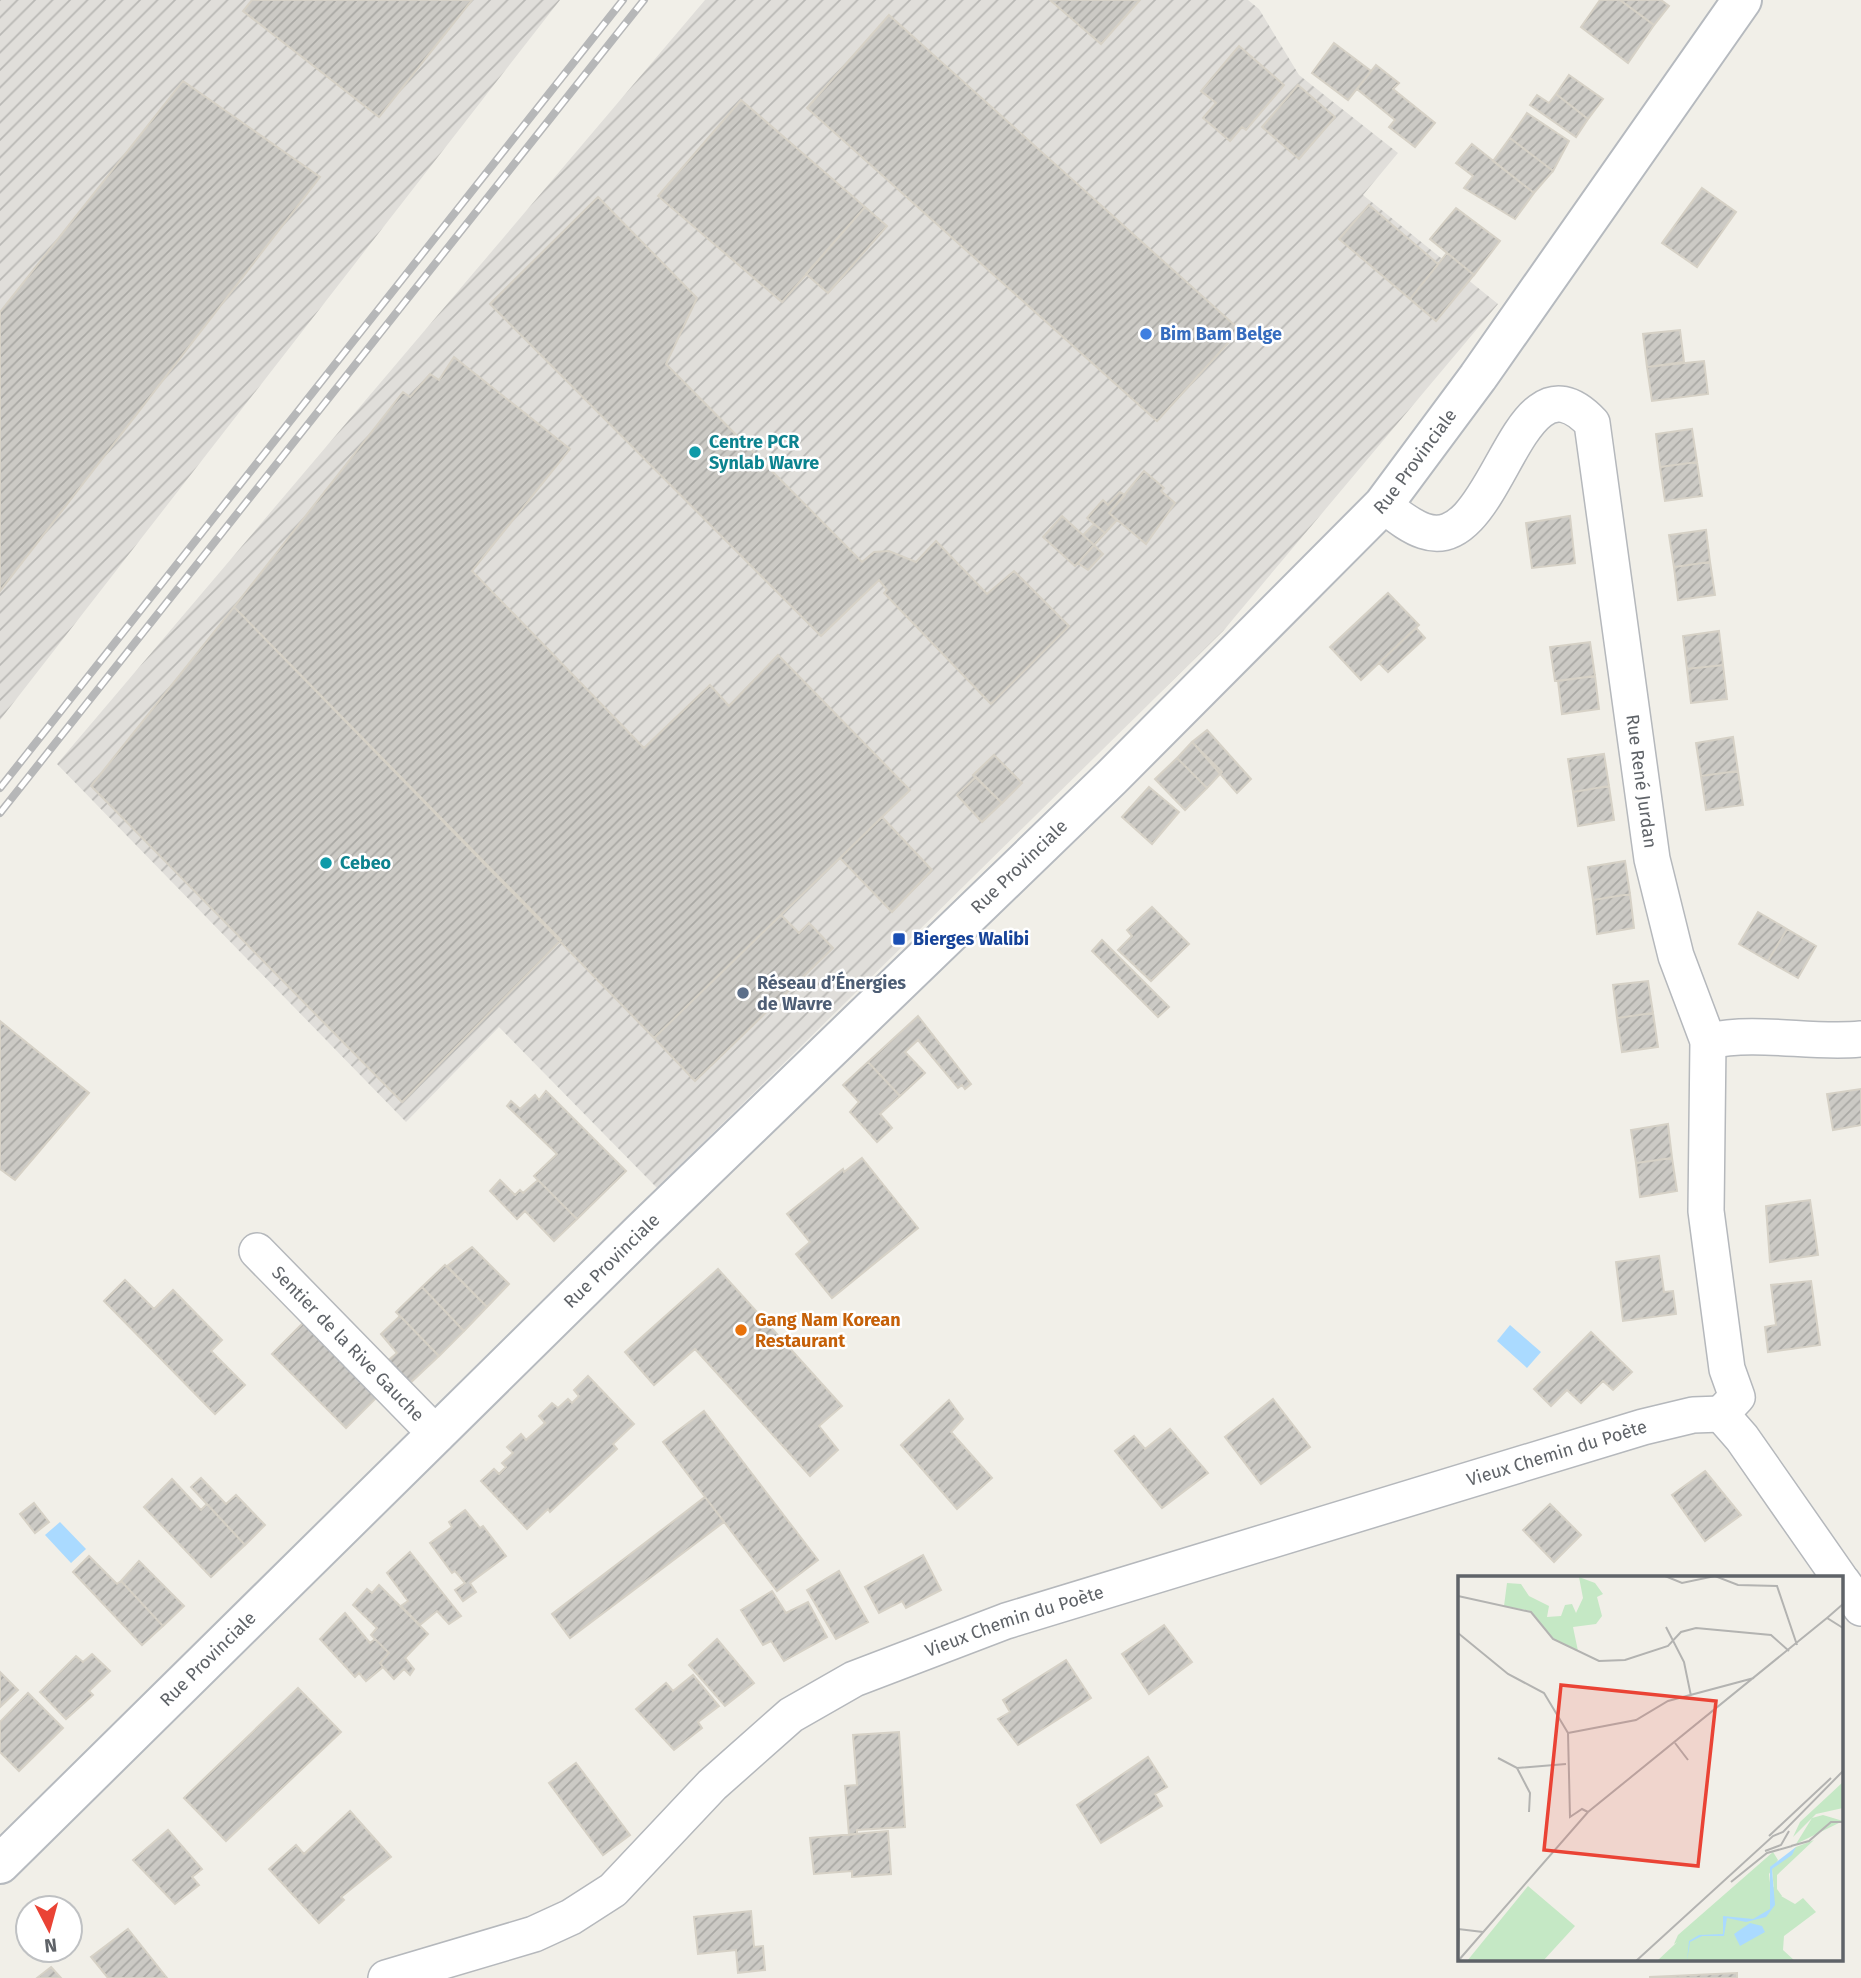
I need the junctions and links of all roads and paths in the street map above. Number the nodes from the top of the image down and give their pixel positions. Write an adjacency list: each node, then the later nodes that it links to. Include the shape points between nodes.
1 (1742, 0): 2 (main road, Rue Provinciale)
2 (1383, 505): 4 (street, Rue René Jurdan, via 1426,533 1451,530 1482,501 1524,426 1542,408 1565,404 1592,423 1652,859 1676,957); 7 (main road, Rue Provinciale, via 1111,778)
3 (1861, 1039): 4 (street, via 1804,1041 1753,1035)
4 (1708, 1041): 6 (street, Rue René Jurdan, via 1706,1211 1727,1370 1737,1397)
5 (257, 1251): 7 (street, Sentier de la Rive Gauche)
6 (1721, 1414): 8 (street); 12 (street, Vieux Chemin du Poète, via 1693,1415 1643,1427 1006,1621 854,1679 791,1715 771,1732 712,1785 613,1891 534,1934)
7 (437, 1435): 11 (main road, Rue Provinciale)
8 (1838, 1576)
9 (1843, 1583): 10 (street)
10 (1861, 1608)
11 (0, 1864)
12 (386, 1978)

